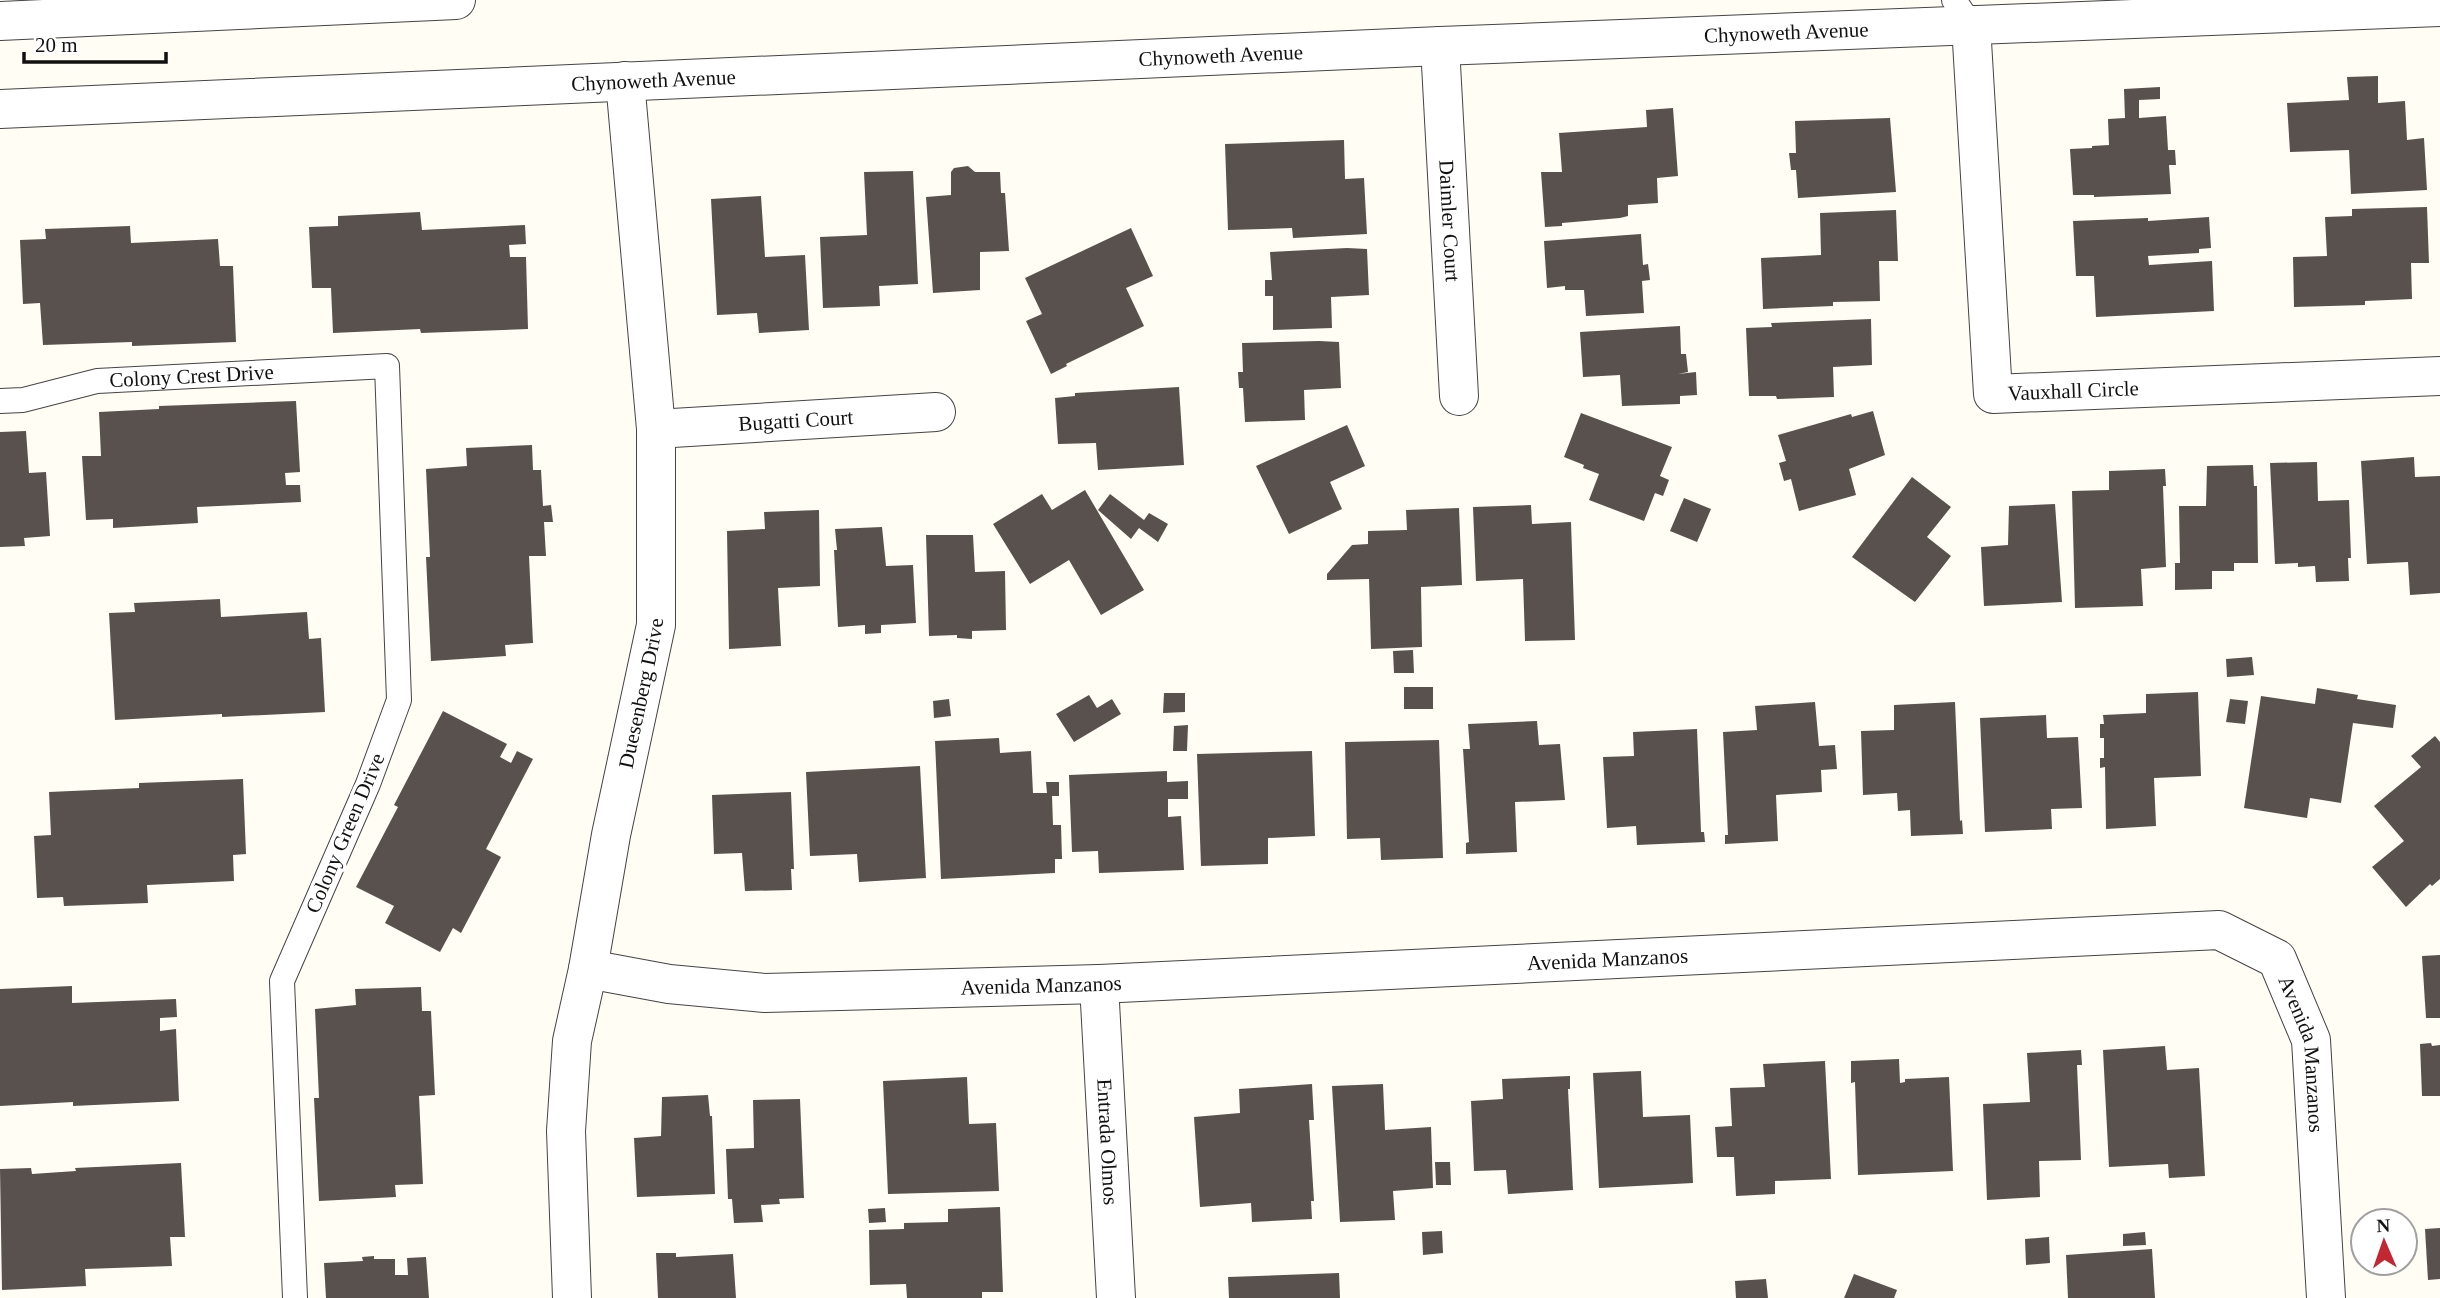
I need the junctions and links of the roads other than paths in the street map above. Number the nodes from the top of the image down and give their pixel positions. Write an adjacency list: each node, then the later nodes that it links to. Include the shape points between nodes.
1 (456, 0): 4 (street)
2 (2440, 7): 3 (street, Chynoweth Avenue)
3 (1962, 13): 5 (street, Chynoweth Avenue); 9 (street, Vauxhall Circle, via 1993,394)
4 (0, 21)
5 (1440, 46): 6 (street, Chynoweth Avenue); 10 (street, Daimler Court)
6 (625, 82): 7 (street, Chynoweth Avenue); 13 (street, Duesenberg Drive)
7 (0, 109)
8 (387, 366): 11 (lane, Colony Crest Drive, via 97,381 23,400); 16 (lane, Colony Green Drive, via 399,700 368,784 282,981)
9 (2440, 376)
10 (1459, 396)
11 (0, 401)
12 (936, 411): 13 (street, Bugatti Court)
13 (656, 429): 14 (street, Duesenberg Drive, via 656,625)
14 (588, 969): 15 (street, Avenida Manzanos, via 669,985 765,993); 17 (street, Duesenberg Drive, via 572,1041 566,1130)
15 (1099, 984): 18 (street, Entrada Olmos); 19 (street, Avenida Manzanos, via 2219,930 2277,959 2311,1040)
16 (295, 1298)
17 (572, 1298)
18 (1116, 1298)
19 (2326, 1298)

